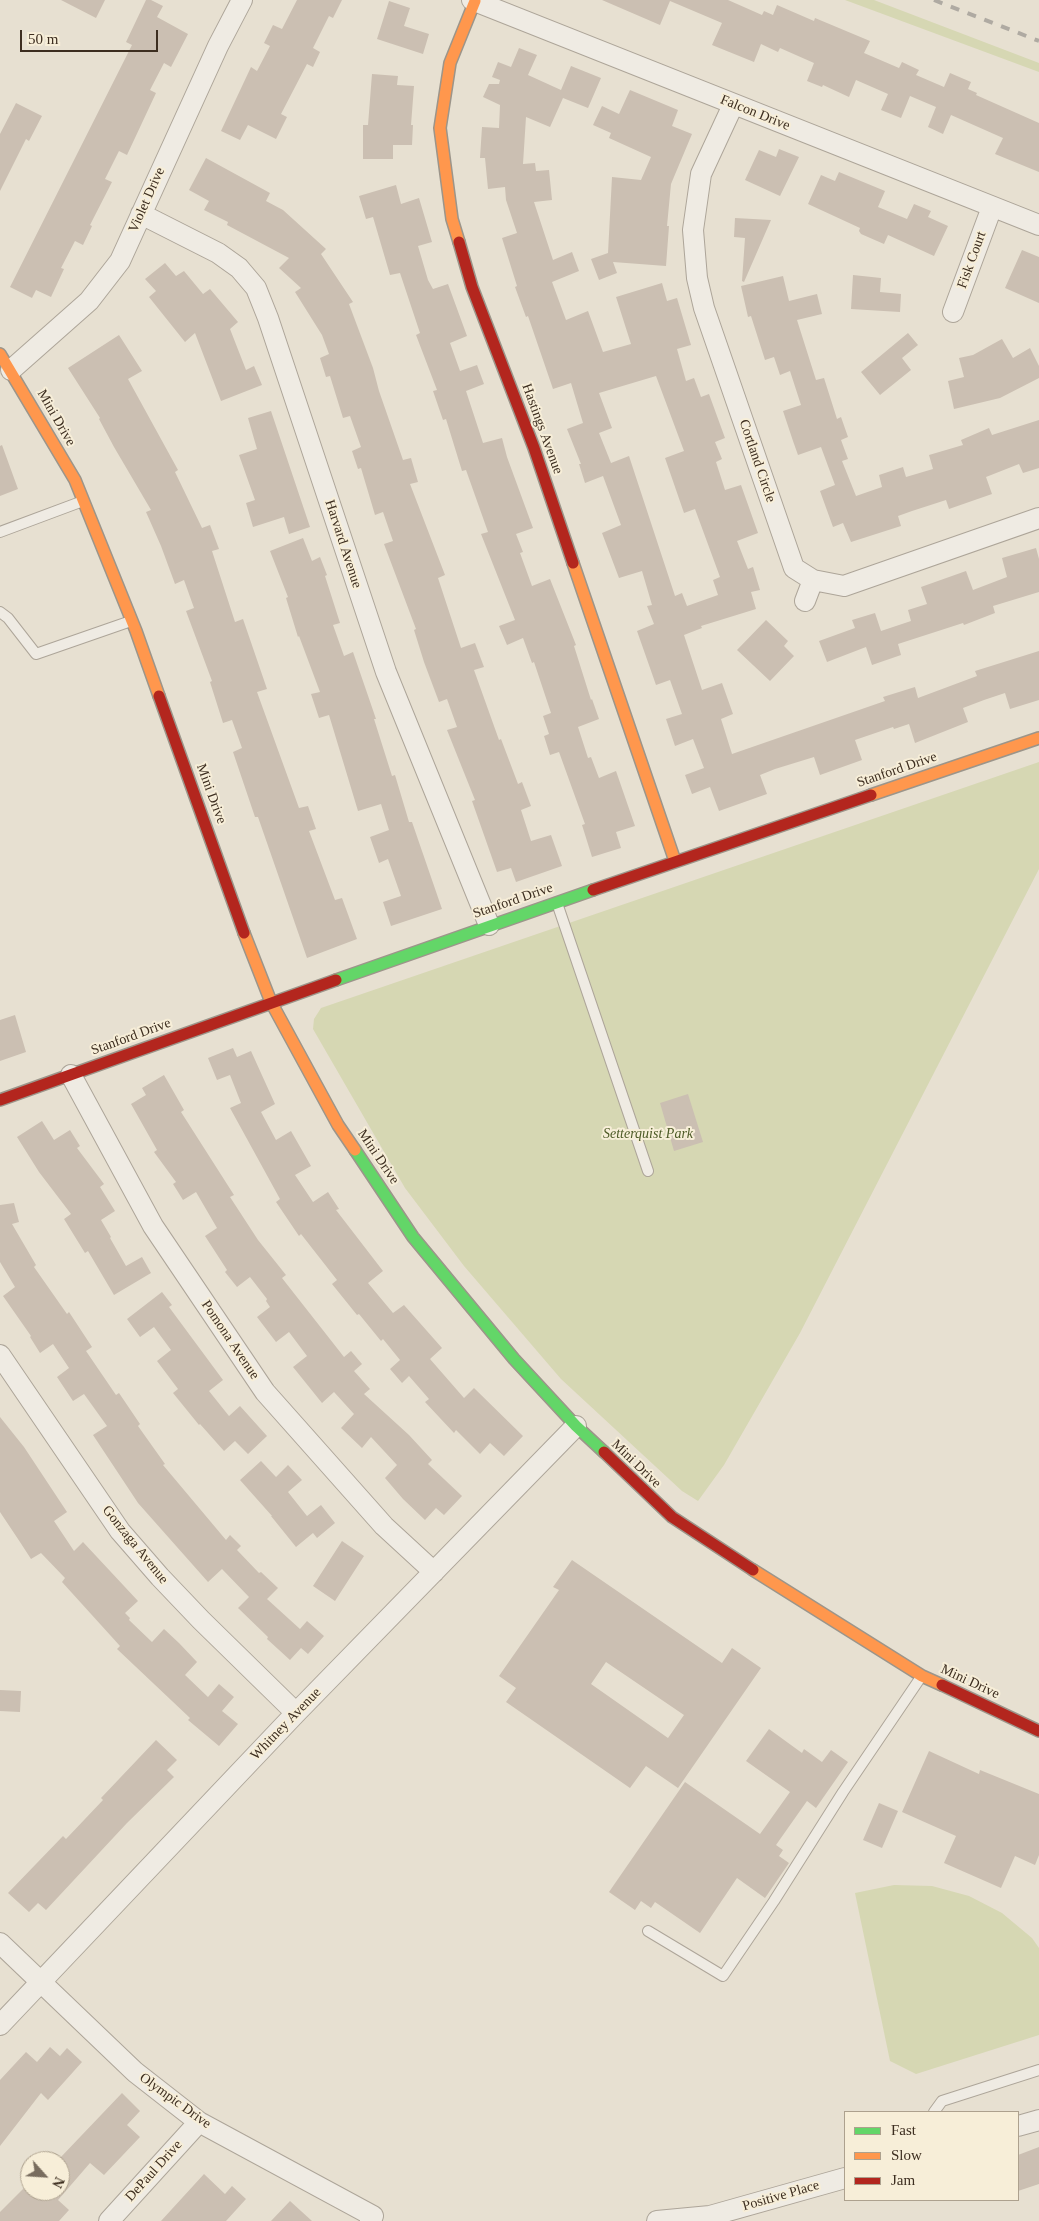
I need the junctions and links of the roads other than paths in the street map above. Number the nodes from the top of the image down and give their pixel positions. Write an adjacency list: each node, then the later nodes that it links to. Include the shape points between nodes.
1 (242, 0): 5 (street, Violet Drive)
2 (474, 1): 3 (street, Falcon Drive); 17 (street, Hastings Avenue, via 450,63 440,128 452,219 472,287 534,448)
3 (733, 105): 4 (street, Falcon Drive); 12 (street, Cortland Circle, via 701,174 694,230 697,278 704,308 794,568)
4 (992, 207): 6 (street, Falcon Drive); 7 (street, Fisk Court)
5 (140, 214): 8 (street, Violet Drive, via 120,262 89,301); 19 (street, Harvard Avenue, via 218,253 239,268 256,288 386,672)
6 (1039, 225)
7 (953, 312)
8 (6, 362): 9 (street, Mini Drive)
9 (84, 501): 11 (lane); 15 (street, Mini Drive)
10 (1039, 518): 12 (street, Cortland Circle, via 844,586)
11 (0, 532)
12 (813, 580): 13 (street)
13 (805, 601)
14 (0, 612): 15 (lane, via 36,654)
15 (132, 620): 20 (street, Mini Drive)
16 (1039, 738): 17 (street, Stanford Drive)
17 (675, 861): 18 (street, Stanford Drive)
18 (557, 902): 19 (street, Stanford Drive); 23 (lane)
19 (488, 925): 20 (street, Stanford Drive)
20 (271, 1002): 21 (street, Stanford Drive); 25 (street, Mini Drive, via 338,1125 413,1237 514,1359)
21 (71, 1075): 22 (street, Stanford Drive); 26 (street, Pomona Avenue, via 154,1226 265,1392 384,1526)
22 (0, 1100)
23 (648, 1171)
24 (0, 1355): 28 (street, Gonzaga Avenue, via 120,1531 201,1620)
25 (576, 1426): 26 (street, Whitney Avenue); 27 (street, Mini Drive, via 672,1517 791,1596)
26 (434, 1572): 28 (street, Whitney Avenue)
27 (922, 1676): 29 (street, Mini Drive); 30 (lane, via 723,1976)
28 (296, 1713): 32 (street, Whitney Avenue)
29 (1039, 1731)
30 (648, 1931)
31 (0, 1943): 32 (street, Olympic Drive)
32 (41, 1982): 33 (street, Whitney Avenue); 37 (street, Olympic Drive, via 134,2072)
33 (0, 2025)
34 (1039, 2070): 35 (lane, via 942,2102)
35 (935, 2111)
36 (1039, 2120): 38 (street)
37 (199, 2122): 40 (street, DePaul Drive); 41 (street, Olympic Drive, via 374,2216)
38 (1019, 2126)
39 (844, 2178): 42 (street, Positive Place, via 710,2216)
40 (109, 2221)
41 (370, 2221)
42 (658, 2221)

